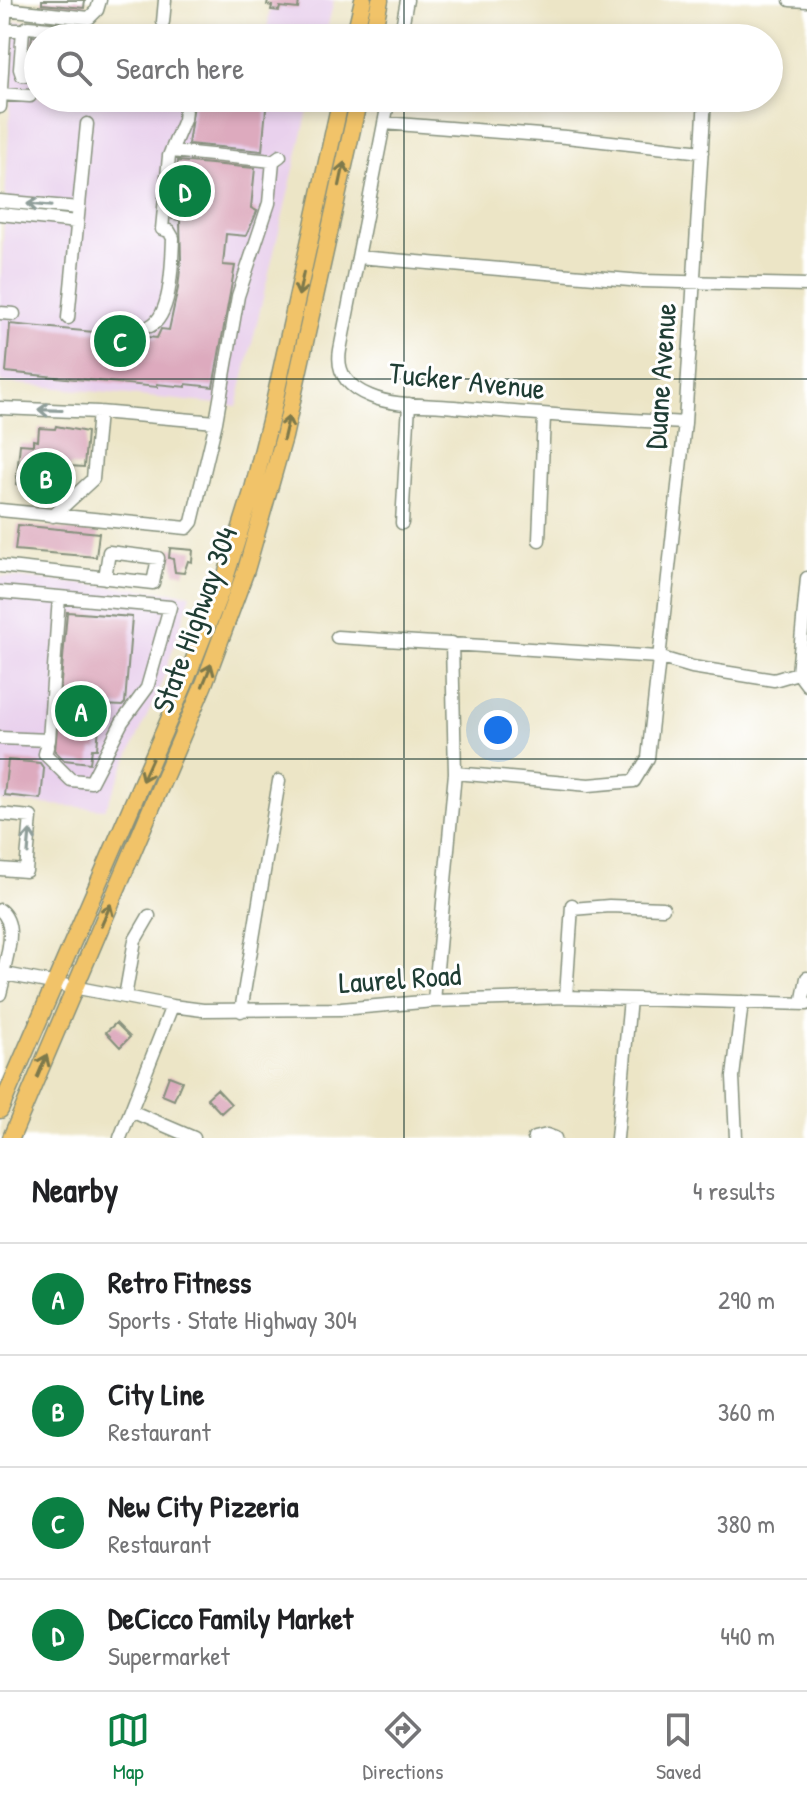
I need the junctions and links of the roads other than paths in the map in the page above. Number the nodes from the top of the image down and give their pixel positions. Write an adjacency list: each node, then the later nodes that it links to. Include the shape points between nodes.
1 (100, 0): 8 (street, via 89,18)
2 (165, 0): 9 (street)
3 (363, 0): 10 (main road)
4 (380, 0): 11 (main road)
5 (407, 0): 12 (street)
6 (791, 0): 7 (street)
7 (807, 1)
8 (4, 5): 14 (street)
9 (163, 22)
10 (357, 24)
11 (375, 24)
12 (403, 24)
13 (23, 30): 14 (street); 15 (street)
14 (2, 36): 16 (street)
15 (24, 75)
16 (0, 94): 17 (street); 18 (street)
17 (24, 96)
18 (0, 107)
19 (185, 112): 26 (street)
20 (338, 112): 67 (main road, State Highway 304, one-way to 67, via 270,421 236,546 184,685)
21 (356, 112): 68 (main road, State Highway 304, one-way to 21, via 252,554 284,437)
22 (386, 112): 24 (street, Tucker Avenue)
23 (704, 112): 27 (street, Duane Avenue)
24 (384, 123): 27 (street); 31 (street, Tucker Avenue)
25 (87, 124): 30 (street)
26 (171, 151): 35 (street, via 162,229 173,238 166,304); 40 (street, via 276,159 269,203 238,296)
27 (702, 152): 32 (street, Duane Avenue)
28 (0, 201): 30 (street, one-way to 28)
29 (0, 214): 30 (street)
30 (78, 215): 34 (street)
31 (358, 257): 32 (street); 36 (street, Tucker Avenue, via 340,371 366,395)
32 (694, 284): 33 (street); 41 (street, Duane Avenue)
33 (807, 285)
34 (68, 318)
35 (150, 326)
36 (409, 404): 39 (street, Tucker Avenue); 44 (street)
37 (0, 408): 38 (street, one-way to 37)
38 (99, 412): 40 (street); 43 (street, via 94,474)
39 (544, 416): 41 (street, Tucker Avenue); 45 (street)
40 (216, 422): 43 (street, via 190,526)
41 (685, 423): 53 (street, Duane Avenue)
42 (0, 510): 43 (street)
43 (53, 516)
44 (402, 523)
45 (539, 540)
46 (0, 566): 47 (street)
47 (105, 578)
48 (807, 578): 54 (street)
49 (0, 592): 50 (street)
50 (59, 597): 57 (street); 57 (street, via 170,607 147,688 122,722 91,782 71,780 45,754)
51 (337, 637): 52 (street)
52 (452, 643): 53 (street); 58 (street)
53 (658, 657): 54 (street, via 774,680); 58 (street, Duane Avenue, via 648,758 634,781 589,785)
54 (798, 673): 55 (street)
55 (807, 685)
56 (0, 738): 57 (street)
57 (49, 740)
58 (455, 773): 73 (street)
59 (279, 781): 77 (street)
60 (0, 814): 61 (street, one-way to 60, via 26,871 31,817)
61 (0, 869)
62 (663, 908): 71 (street, via 572,907)
63 (0, 910): 65 (street, via 7,917 10,939)
64 (149, 916): 70 (street, via 135,940)
65 (3, 974): 67 (street, Laurel Road); 69 (street)
66 (807, 978): 75 (street)
67 (54, 983): 68 (street, Laurel Road); 78 (main road, State Highway 304)
68 (75, 987): 70 (street, Laurel Road); 80 (main road, State Highway 304, one-way to 68)
69 (0, 994)
70 (125, 997): 76 (street, Laurel Road)
71 (566, 997): 72 (street, Laurel Road); 73 (street, Laurel Road)
72 (630, 999): 74 (street, Laurel Road); 85 (street)
73 (434, 1001): 77 (street, Laurel Road)
74 (742, 1002): 75 (street, Laurel Road); 86 (street, via 733,1077)
75 (805, 1004)
76 (172, 1006): 77 (street, Laurel Road); 79 (street)
77 (241, 1011)
78 (0, 1110)
79 (131, 1111): 81 (street); 82 (street)
80 (11, 1138)
81 (120, 1138)
82 (194, 1138)
83 (534, 1138): 84 (street)
84 (555, 1138)
85 (617, 1138)
86 (736, 1138)

